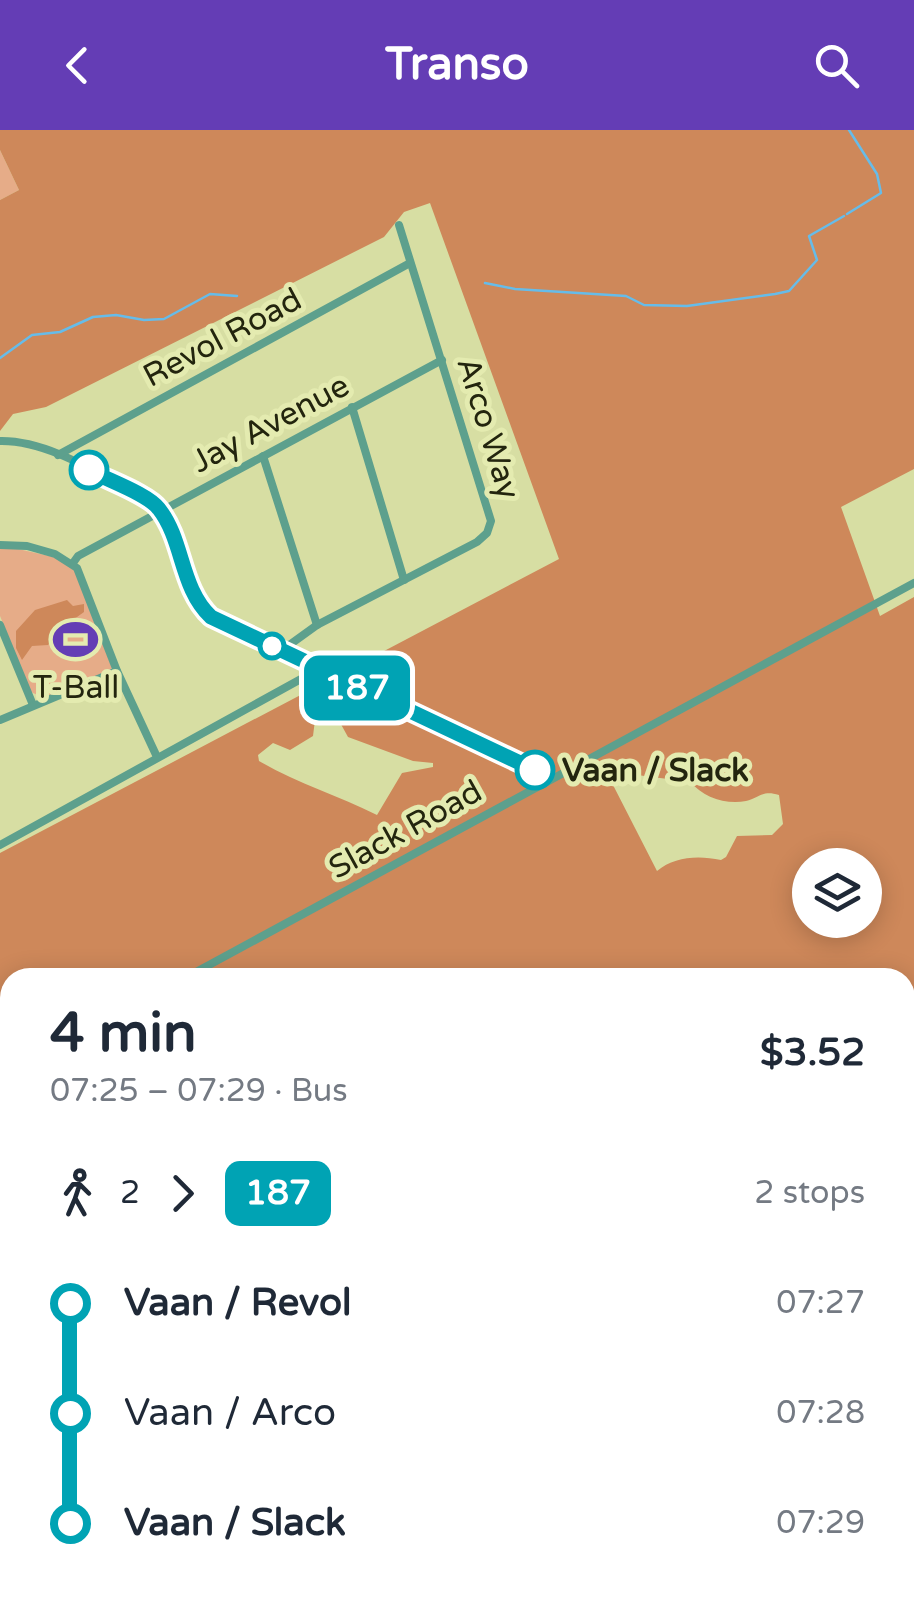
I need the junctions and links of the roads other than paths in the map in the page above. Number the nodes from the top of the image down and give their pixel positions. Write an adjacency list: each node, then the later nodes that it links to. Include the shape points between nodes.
1 (399, 224): 2 (street, Arco Way)
2 (410, 263): 3 (street, Arco Way); 6 (street, Revol Road)
3 (442, 360): 4 (street, Jay Avenue); 11 (street, Arco Way, via 492,520 477,542)
4 (352, 407): 7 (street, Jay Avenue); 11 (street)
5 (0, 441): 6 (street)
6 (58, 454): 8 (street)
7 (264, 456): 8 (street, Jay Avenue); 14 (street)
8 (161, 510): 10 (street, Jay Avenue); 15 (street, via 201,608)
9 (0, 545): 10 (street, via 27,546)
10 (73, 562): 17 (street)
11 (404, 580): 14 (street, Arco Way)
12 (914, 584): 21 (street, Slack Road)
13 (0, 625): 18 (street)
14 (318, 625): 15 (street, Arco Way)
15 (281, 650): 16 (street)
16 (314, 668): 20 (street); 21 (street)
17 (118, 670): 18 (street); 20 (street)
18 (33, 705): 19 (street)
19 (0, 720)
20 (157, 758): 22 (street)
21 (551, 777): 23 (street, Slack Road)
22 (0, 845)
23 (204, 968)

